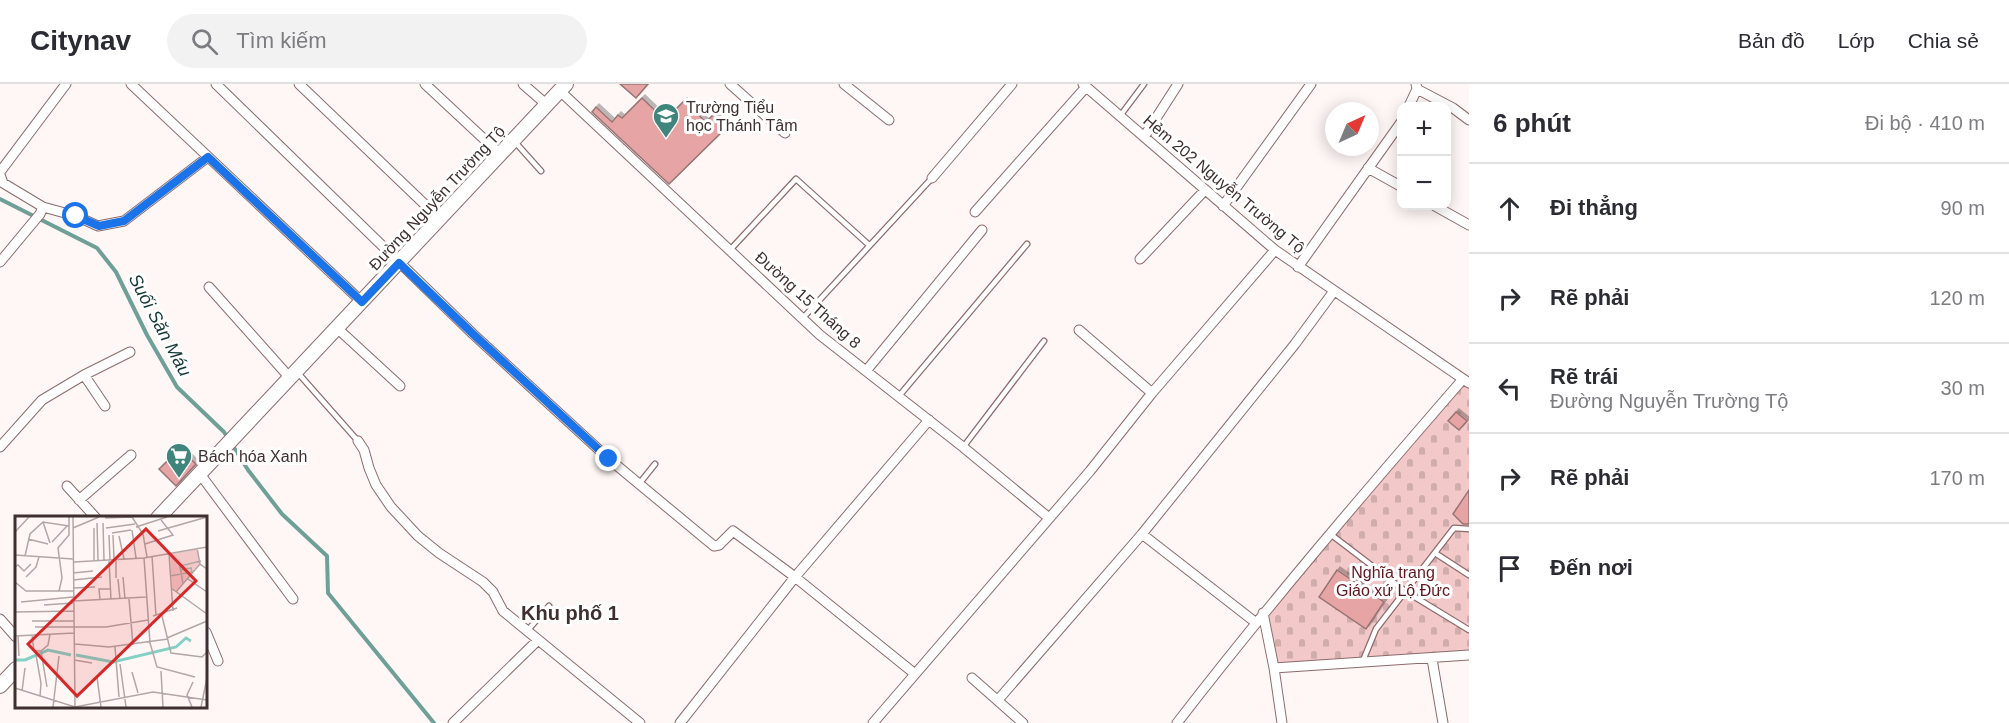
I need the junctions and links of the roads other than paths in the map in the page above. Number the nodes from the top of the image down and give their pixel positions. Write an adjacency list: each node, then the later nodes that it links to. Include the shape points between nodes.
1 (66, 84): 29 (street)
2 (131, 84): 26 (street)
3 (216, 84): 46 (street)
4 (299, 84): 37 (street)
5 (424, 84): 25 (street)
6 (523, 84): 17 (street)
7 (730, 84): 22 (street)
8 (844, 84): 19 (street)
9 (1012, 84): 30 (street)
10 (1144, 84): 18 (lane)
11 (1178, 84): 23 (street)
12 (1311, 84): 33 (street)
13 (1084, 86): 18 (street, Hẻm 202 Nguyễn Trường Tộ); 36 (street)
14 (1417, 86): 16 (street); 20 (street)
15 (563, 88): 17 (main road, Đường Nguyễn Trường Tộ); 42 (street, Đường 15 Tháng 8)
16 (1411, 102)
17 (547, 105): 24 (main road, Đường Nguyễn Trường Tộ)
18 (1120, 116): 23 (street, Hẻm 202 Nguyễn Trường Tộ)
19 (889, 120)
20 (1469, 120)
21 (1397, 127): 27 (street)
22 (785, 133)
23 (1144, 137): 32 (street, Hẻm 202 Nguyễn Trường Tộ)
24 (513, 140): 25 (main road, Đường Nguyễn Trường Tộ); 28 (lane)
25 (500, 154): 37 (main road, Đường Nguyễn Trường Tộ)
26 (208, 157): 34 (street, via 124,221 99,226 76,216); 50 (street)
27 (1368, 168): 31 (street); 47 (street)
28 (541, 171)
29 (0, 174): 34 (street, via 3,183)
30 (932, 178): 41 (lane)
31 (1397, 185)
32 (1205, 190): 33 (street, Hẻm 202 Nguyễn Trường Tộ); 44 (street)
33 (1223, 206): 43 (street, Hẻm 202 Nguyễn Trường Tộ)
34 (42, 210): 45 (street)
35 (1442, 210): 38 (street)
36 (975, 212)
37 (440, 219): 46 (main road, Đường Nguyễn Trường Tộ)
38 (1469, 225)
39 (982, 230): 56 (street)
40 (1027, 244): 62 (lane)
41 (869, 245): 42 (lane, via 796,179); 51 (lane)
42 (730, 250): 51 (street, Đường 15 Tháng 8)
43 (1275, 250): 47 (street, Hẻm 202 Nguyễn Trường Tộ); 61 (street)
44 (1140, 259)
45 (0, 262)
46 (399, 263): 50 (main road, Đường Nguyễn Trường Tộ); 71 (street)
47 (1298, 267): 49 (street, Hẻm 202 Nguyễn Trường Tộ)
48 (209, 287): 58 (street)
49 (1334, 291): 59 (street, Hẻm 202 Nguyễn Trường Tộ); 79 (street)
50 (362, 302): 52 (main road, Đường Nguyễn Trường Tộ)
51 (802, 319): 56 (street, Đường 15 Tháng 8)
52 (338, 328): 58 (main road, Đường Nguyễn Trường Tộ); 60 (street)
53 (1078, 330): 61 (street)
54 (1044, 341): 67 (lane)
55 (130, 352): 57 (street)
56 (866, 371): 62 (street, Đường 15 Tháng 8)
57 (84, 375): 63 (street); 66 (street, via 42,400)
58 (293, 375): 65 (lane); 70 (main road, Đường Nguyễn Trường Tộ)
59 (1466, 381): 78 (street)
60 (400, 386)
61 (1152, 393): 76 (street)
62 (899, 396): 64 (street, Đường 15 Tháng 8)
63 (105, 406)
64 (929, 420): 67 (street, Đường 15 Tháng 8); 82 (street)
65 (358, 441): 90 (street, via 376,485 404,521 440,553 483,582 503,611)
66 (0, 447)
67 (963, 447): 76 (street, Đường 15 Tháng 8)
68 (131, 455): 73 (street)
69 (654, 464): 71 (lane)
70 (200, 474): 75 (main road, Đường Nguyễn Trường Tộ); 84 (street)
71 (639, 484): 82 (street, via 714,546 733,531)
72 (67, 486): 73 (street)
73 (80, 500): 74 (street)
74 (94, 516)
75 (160, 516)
76 (1049, 518): 100 (street)
77 (1469, 530): 80 (lane, via 1454,528)
78 (1329, 533): 83 (lane); 86 (street)
79 (1142, 534): 88 (street); 103 (street)
80 (1435, 553): 81 (lane); 83 (lane)
81 (1469, 575)
82 (795, 577): 100 (street); 106 (street)
83 (1405, 591): 89 (lane); 97 (lane, via 1376,629)
84 (293, 599)
85 (549, 606): 90 (lane)
86 (1263, 613): 88 (street); 98 (street)
87 (0, 619): 92 (street)
88 (1255, 622): 109 (street)
89 (1469, 630)
90 (527, 631): 93 (street)
91 (207, 634): 96 (street)
92 (15, 636)
93 (538, 640): 104 (street); 105 (street)
94 (1469, 655): 95 (street)
95 (1432, 659): 97 (street); 111 (street)
96 (218, 661)
97 (1362, 663): 98 (street)
98 (1274, 668): 110 (street)
99 (15, 670): 102 (main road)
100 (915, 674): 107 (street)
101 (972, 678): 103 (street)
102 (0, 686)
103 (998, 700): 108 (street)
104 (453, 723)
105 (640, 723)
106 (680, 723)
107 (873, 723)
108 (1023, 723)
109 (1177, 723)
110 (1282, 723)
111 (1443, 723)

